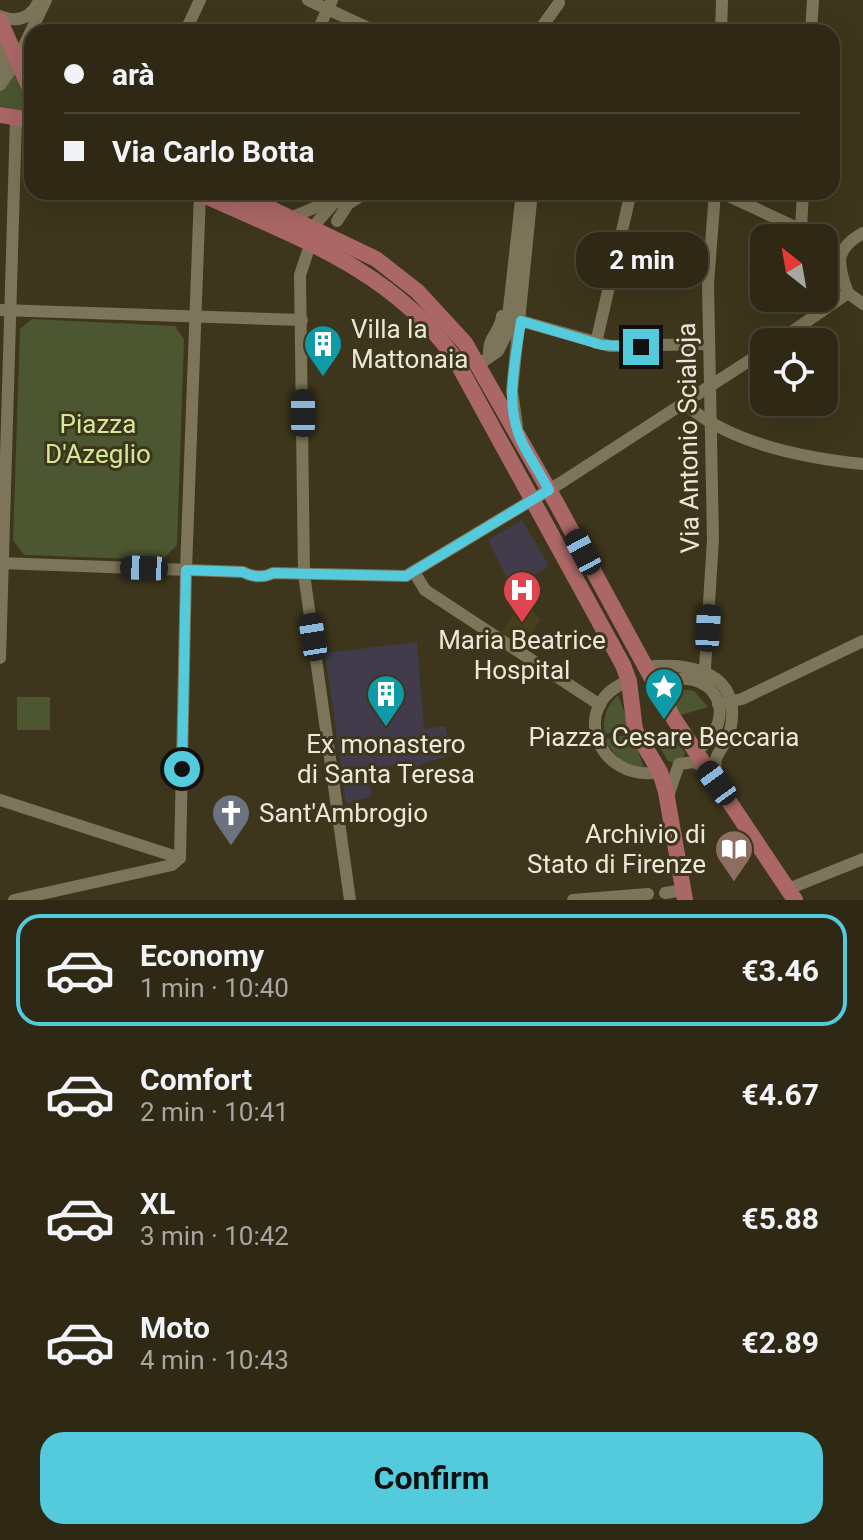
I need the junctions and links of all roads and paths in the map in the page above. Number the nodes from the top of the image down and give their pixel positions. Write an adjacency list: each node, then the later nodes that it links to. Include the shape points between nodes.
1 (39, 0): 9 (street, via 24,18)
2 (46, 0): 10 (street)
3 (200, 0): 11 (street)
4 (308, 0): 8 (street)
5 (722, 0): 16 (street)
6 (813, 0): 17 (street)
7 (560, 2): 14 (street); 15 (street)
8 (330, 5): 12 (street); 13 (street)
9 (2, 23): 19 (main road); 20 (street)
10 (34, 24)
11 (189, 24)
12 (321, 24)
13 (363, 24)
14 (544, 24)
15 (553, 24)
16 (721, 24)
17 (812, 24)
18 (24, 46): 19 (street)
19 (17, 60): 21 (main road); 22 (street)
20 (0, 71)
21 (24, 76)
22 (0, 85)
23 (16, 118): 47 (street)
24 (199, 200): 49 (street)
25 (217, 200): 42 (main road)
26 (253, 200): 37 (main road)
27 (338, 200): 37 (street)
28 (342, 200): 42 (street)
29 (344, 200): 38 (street)
30 (513, 200): 55 (street, via 502,322)
31 (521, 200): 55 (street, via 506,335 498,351)
32 (531, 200): 50 (street)
33 (629, 200): 52 (street)
34 (716, 200): 53 (street, Via Antonio Scialoja, via 708,270)
35 (735, 200): 39 (street)
36 (803, 200): 40 (street)
37 (290, 218): 42 (main road)
38 (337, 221)
39 (790, 224)
40 (801, 224)
41 (863, 233): 44 (street)
42 (312, 236): 48 (street, via 300,275); 55 (main road, via 376,259 404,279); 62 (main road, via 374,278 434,331 464,373)
43 (838, 247): 44 (street)
44 (842, 249): 45 (street)
45 (848, 293): 46 (street); 51 (street)
46 (863, 304)
47 (6, 310): 49 (street); 63 (street)
48 (302, 314): 49 (street); 65 (street)
49 (196, 316): 64 (street)
50 (521, 321): 52 (street); 59 (street, via 512,391)
51 (797, 328)
52 (596, 343): 53 (street)
53 (709, 344): 56 (street, Via Antonio Scialoja)
54 (750, 360): 56 (street)
55 (484, 361): 59 (main road)
56 (710, 387): 57 (street); 58 (street, Via Antonio Scialoja)
57 (685, 404): 58 (street); 61 (street)
58 (712, 424): 60 (street, via 787,451); 70 (street, Via Antonio Scialoja, via 713,539)
59 (520, 437): 61 (main road)
60 (863, 464)
61 (549, 490): 62 (street); 69 (main road)
62 (534, 499): 66 (street); 71 (main road, via 615,645)
63 (2, 563): 64 (street); 68 (street)
64 (186, 570): 65 (street); 80 (street)
65 (304, 574): 66 (street); 86 (street)
66 (410, 574): 74 (street, via 425,590)
67 (863, 641): 73 (street)
68 (0, 658)
69 (645, 667): 70 (street, via 683,665); 72 (main road)
70 (705, 678): 72 (street, via 680,677); 73 (street)
71 (629, 681): 74 (street, via 613,688); 76 (main road, via 635,730)
72 (655, 685): 75 (main road)
73 (724, 703): 75 (street, via 716,731); 77 (street, via 730,732)
74 (600, 705): 76 (street, via 596,732 606,756 626,770)
75 (695, 752): 77 (main road)
76 (660, 772): 78 (main road)
77 (712, 776): 78 (street, via 690,761 679,764); 84 (main road)
78 (668, 798): 85 (main road)
79 (0, 800): 80 (street)
80 (180, 854): 87 (street, via 172,865)
81 (863, 859): 84 (street)
82 (665, 893): 85 (street)
83 (648, 894): 88 (street)
84 (792, 894)
85 (685, 895)
86 (346, 899)
87 (14, 900)
88 (573, 900)

